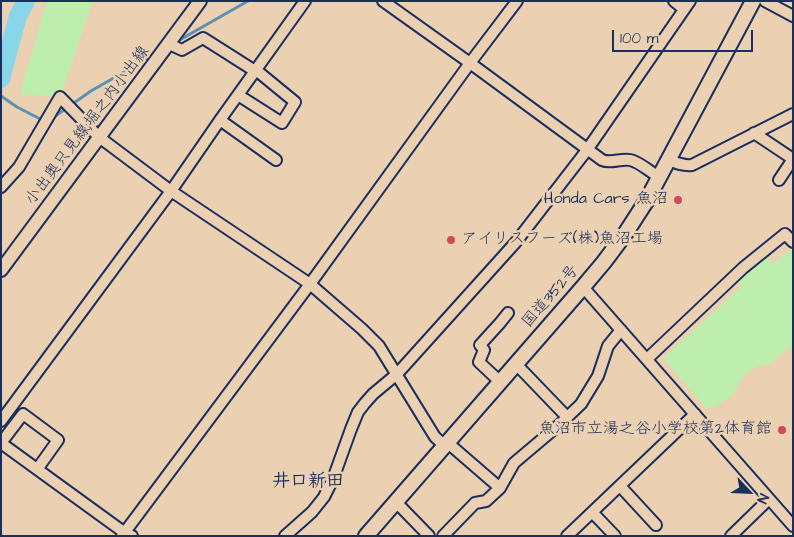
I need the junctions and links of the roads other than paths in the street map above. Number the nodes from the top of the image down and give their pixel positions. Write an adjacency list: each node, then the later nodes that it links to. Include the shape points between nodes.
1 (200, 1): 10 (main road, 小出奥只見線;堀之内小出線)
2 (305, 1): 12 (street)
3 (383, 1): 11 (street)
4 (517, 1): 11 (street)
5 (674, 1): 8 (street)
6 (753, 1): 20 (highway, 国道352号)
7 (765, 1): 9 (street)
8 (687, 5): 18 (street)
9 (793, 16)
10 (169, 44): 12 (street, via 182,50 203,38); 17 (main road, 小出奥只見線;堀之内小出線)
11 (470, 63): 18 (street); 27 (street)
12 (256, 70): 13 (street); 13 (street, via 295,102 282,123)
13 (238, 95): 15 (street)
14 (793, 114): 16 (street)
15 (220, 120): 19 (street); 24 (street)
16 (754, 133): 20 (street, via 692,165); 22 (street, via 793,159)
17 (99, 137): 23 (street, via 60,97 19,167); 24 (street); 26 (main road, 小出奥只見線;堀之内小出線)
18 (587, 150): 21 (street, via 606,162 633,160); 33 (street, via 516,242)
19 (276, 160)
20 (668, 160): 21 (highway, 国道352号)
21 (659, 177): 28 (highway, 国道352号, via 625,234)
22 (778, 180)
23 (1, 187)
24 (171, 191): 27 (street); 37 (street)
25 (793, 242): 31 (street, via 785,234)
26 (1, 270)
27 (310, 284): 33 (street, via 379,346); 48 (street)
28 (583, 287): 30 (street); 32 (highway, 国道352号)
29 (508, 314): 34 (street, via 480,345 484,350 478,362)
30 (621, 330): 31 (street); 36 (street, via 608,346 598,376 581,404)
31 (647, 359): 35 (street)
32 (516, 364): 36 (street); 39 (highway, 国道352号)
33 (397, 374): 39 (street, via 435,437); 49 (street, via 358,412 324,497)
34 (496, 378)
35 (695, 414): 41 (street); 43 (street)
36 (567, 417): 42 (street, via 514,463)
37 (1, 421)
38 (1, 443): 40 (street); 40 (street, via 23,414 58,440)
39 (446, 445): 42 (street); 44 (highway, 国道352号)
40 (38, 468): 48 (street)
41 (620, 486): 45 (street); 46 (street)
42 (500, 488): 52 (street, via 486,501 475,503)
43 (769, 499): 47 (street); 55 (street)
44 (396, 502): 50 (highway, 国道352号); 51 (street)
45 (592, 512): 53 (street); 54 (street)
46 (656, 525)
47 (793, 526)
48 (126, 535)
49 (286, 536)
50 (366, 536)
51 (429, 536)
52 (443, 536)
53 (567, 536)
54 (615, 536)
55 (731, 536)

